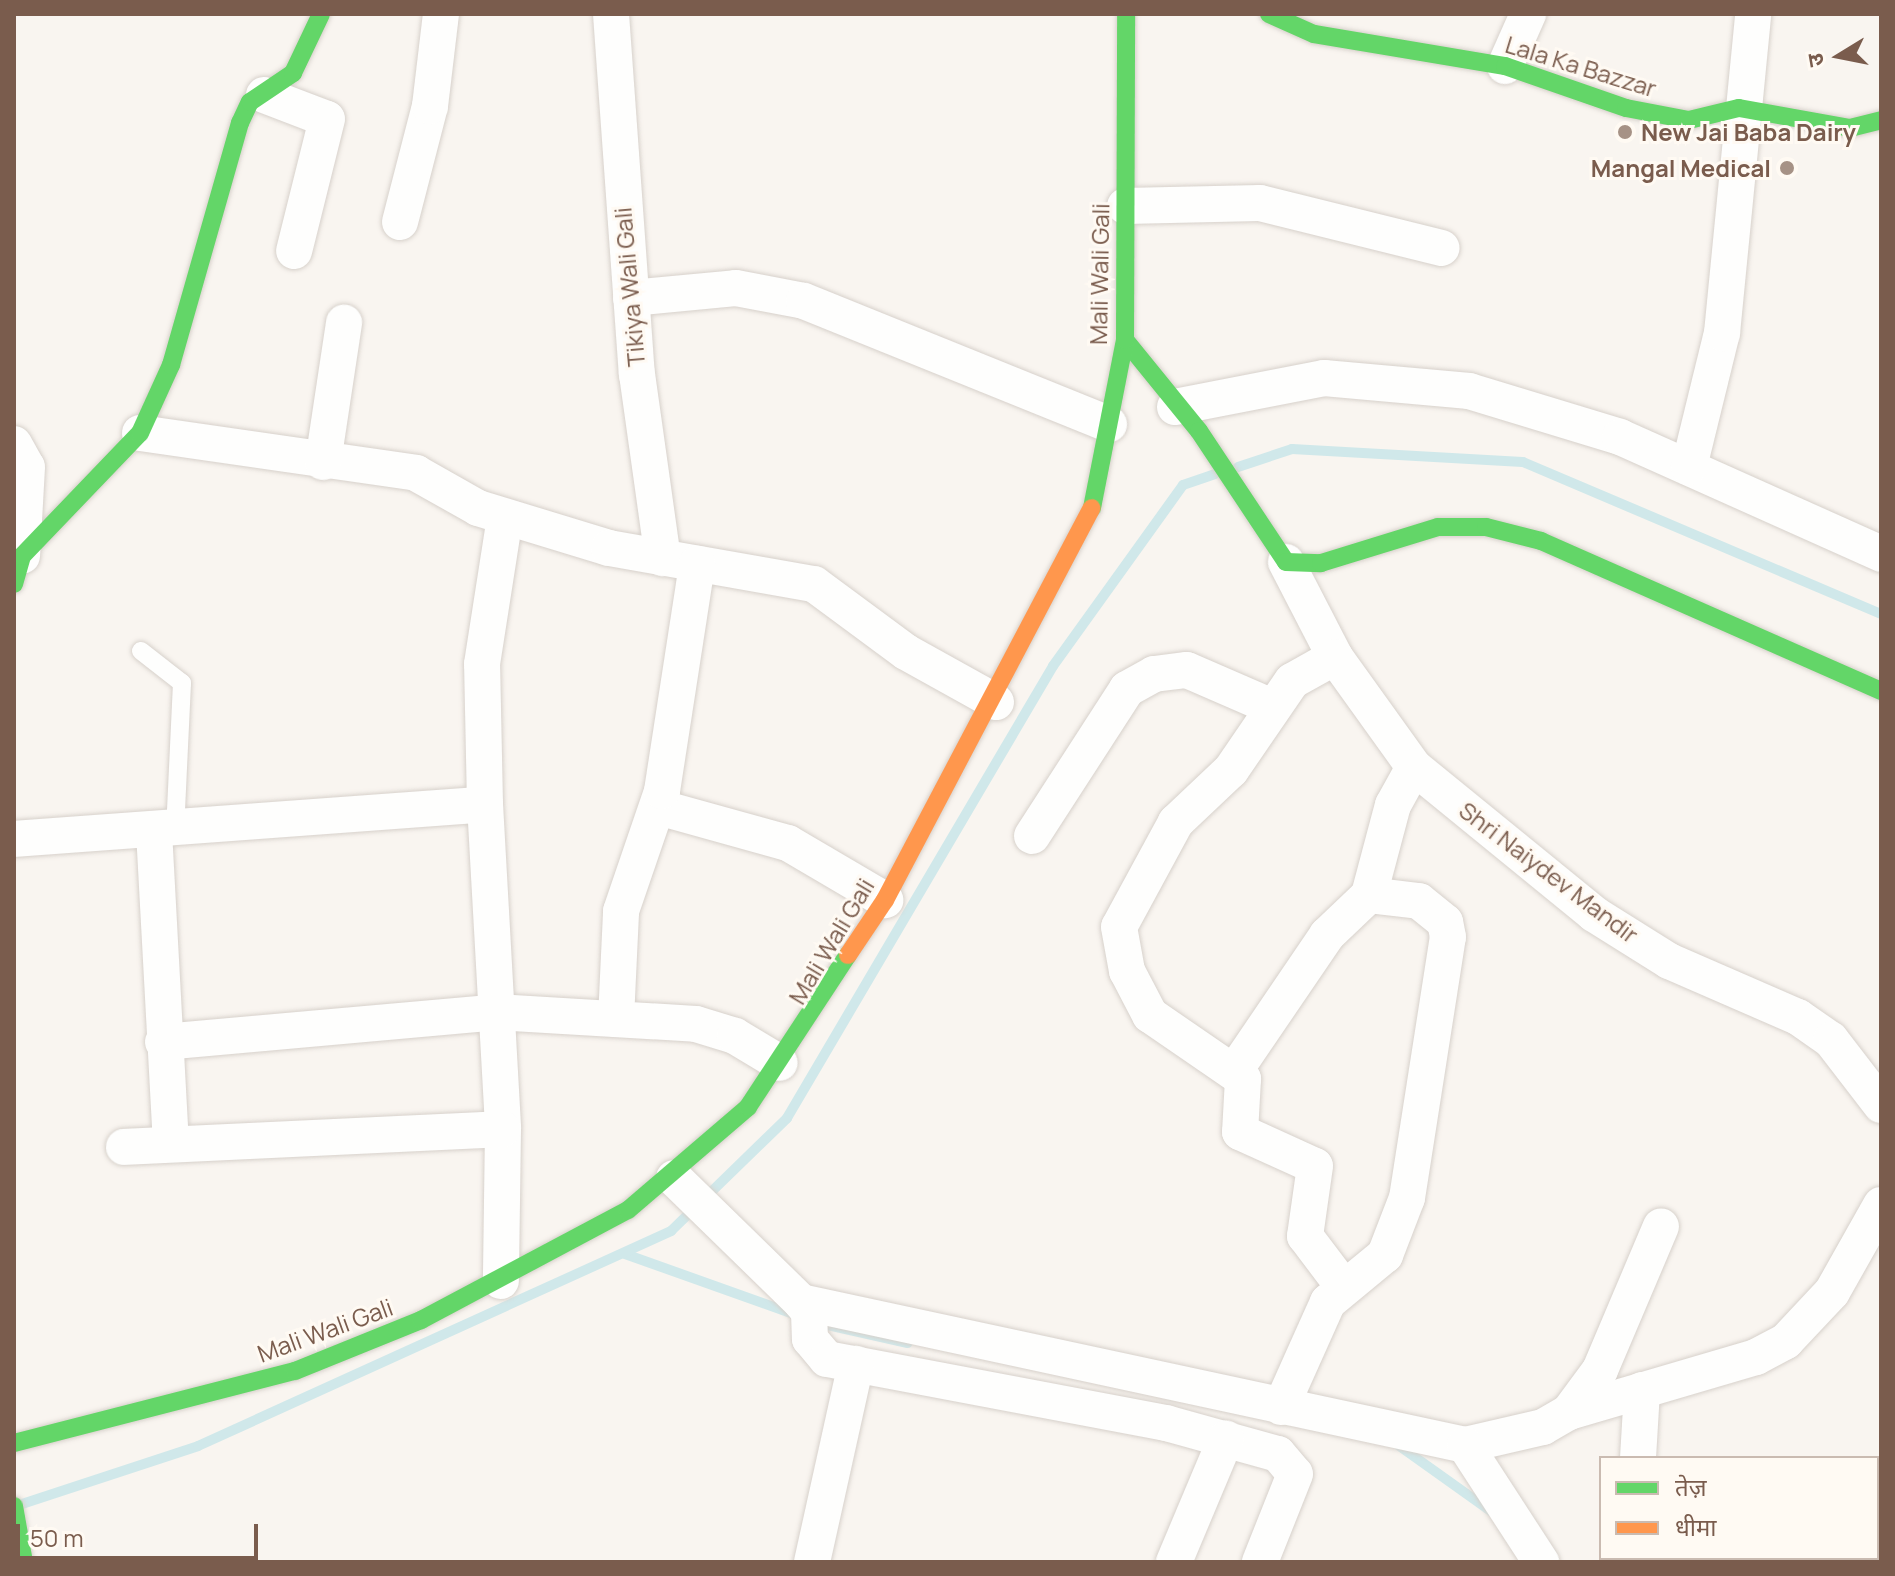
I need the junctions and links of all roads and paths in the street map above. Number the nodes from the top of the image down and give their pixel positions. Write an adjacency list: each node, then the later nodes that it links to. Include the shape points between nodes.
1 (321, 14): 9 (street, via 293,73)
2 (441, 14): 13 (street, via 430,106)
3 (611, 14): 16 (street, Tikiya Wali Gali)
4 (1126, 14): 12 (street, Mali Wali Gali)
5 (1269, 14): 8 (street, Lala Ka Bazzar, via 1314,34)
6 (1528, 14): 8 (street)
7 (1753, 14): 10 (street)
8 (1505, 66): 10 (street, Lala Ka Bazzar, via 1626,108 1689,120)
9 (264, 95): 15 (street, via 327,119); 21 (street, via 250,102 240,123 171,365)
10 (1739, 108): 11 (street, Lala Ka Bazzar, via 1850,128); 24 (street, via 1722,333)
11 (1881, 120)
12 (1125, 206): 14 (street, via 1260,203); 18 (street, Mali Wali Gali)
13 (400, 222)
14 (1442, 248)
15 (294, 251)
16 (631, 298): 20 (street, via 736,288 804,301); 27 (street, Tikiya Wali Gali)
17 (344, 323): 23 (street)
18 (1125, 340): 19 (street); 20 (street, Mali Wali Gali)
19 (1187, 419): 24 (street, via 1324,378 1469,391 1620,437); 28 (street)
20 (1109, 424): 33 (street, Mali Wali Gali, via 1089,523)
21 (140, 433): 23 (street); 29 (street)
22 (14, 444): 29 (street, via 27,467)
23 (323, 462): 25 (street, via 416,473)
24 (1689, 467): 26 (street)
25 (505, 517): 27 (street); 36 (street, via 482,664)
26 (1881, 554)
27 (680, 561): 33 (street, via 814,584 906,652); 37 (street, Tikiya Wali Gali)
28 (1286, 562): 31 (street, Shri Naiydev Mandir); 32 (street, via 1321,563 1438,527 1486,527 1541,541)
29 (18, 570)
30 (141, 651): 38 (lane, via 182,683)
31 (1335, 657): 34 (street, via 1308,666); 35 (street, Shri Naiydev Mandir)
32 (1881, 691)
33 (996, 702): 42 (street, Mali Wali Gali)
34 (1272, 707): 39 (street, via 1187,670 1154,674 1127,689); 47 (street, via 1231,770 1176,822 1119,927 1127,971 1150,1015)
35 (1414, 767): 41 (street, via 1393,805); 48 (street, Shri Naiydev Mandir, via 1594,914 1669,961 1798,1017 1831,1040)
36 (485, 804): 38 (street); 43 (street)
37 (658, 807): 42 (street, via 788,843); 44 (street, Tikiya Wali Gali, via 621,911)
38 (165, 830): 40 (street); 45 (street)
39 (1032, 836)
40 (14, 839)
41 (1369, 895): 47 (street, via 1327,935); 56 (street, via 1419,901 1445,922 1448,937 1399,1230 1385,1255)
42 (885, 900): 46 (street, Mali Wali Gali)
43 (496, 1012): 44 (street); 45 (street); 49 (street)
44 (616, 1019): 46 (street, via 696,1024 735,1036)
45 (163, 1042): 50 (street)
46 (780, 1063): 52 (street, Mali Wali Gali)
47 (1236, 1069): 56 (street, via 1244,1095 1240,1132 1315,1166 1305,1236)
48 (1881, 1105)
49 (503, 1129): 50 (street); 55 (street)
50 (171, 1144): 51 (street)
51 (124, 1147)
52 (684, 1188): 55 (street, Mali Wali Gali); 57 (street)
53 (1881, 1205): 60 (street, via 1832,1292 1786,1341)
54 (1661, 1226): 62 (street, via 1600,1370)
55 (501, 1281): 65 (street, Mali Wali Gali, via 295,1371)
56 (1342, 1285): 61 (street)
57 (806, 1318): 58 (street, via 827,1359); 59 (street)
58 (856, 1364): 63 (street); 70 (street)
59 (1168, 1380): 61 (street); 63 (street)
60 (1642, 1390): 62 (street); 67 (street)
61 (1281, 1407): 66 (street)
62 (1569, 1412): 66 (street, via 1543,1427)
63 (1166, 1423): 64 (street)
64 (1226, 1438): 71 (street); 72 (street, via 1278,1454 1295,1474)
65 (14, 1443)
66 (1465, 1445): 73 (street)
67 (1638, 1456)
68 (14, 1506): 69 (street)
69 (24, 1562)
70 (812, 1562)
71 (1174, 1562)
72 (1260, 1562)
73 (1541, 1562)

